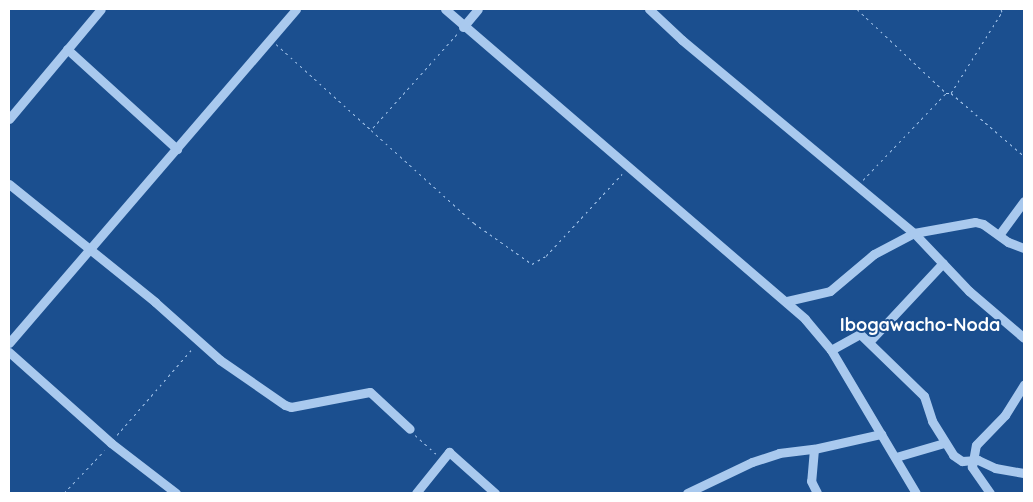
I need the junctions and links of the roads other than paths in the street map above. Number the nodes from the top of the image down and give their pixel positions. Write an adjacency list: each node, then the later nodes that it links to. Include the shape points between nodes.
1 (101, 9): 7 (street)
2 (296, 9): 9 (street)
3 (445, 9): 6 (street)
4 (478, 9): 6 (street)
5 (649, 9): 12 (street)
6 (463, 27): 17 (street)
7 (67, 49): 8 (street); 9 (street)
8 (9, 119)
9 (177, 149): 15 (street)
10 (9, 184): 15 (street)
11 (1024, 202): 13 (street)
12 (914, 233): 13 (street, via 975,222); 16 (street); 17 (street, via 874,254 830,291)
13 (999, 235): 14 (street)
14 (1024, 248)
15 (89, 250): 20 (street); 24 (street, via 230,368 285,405 291,407 370,392)
16 (943, 263): 18 (street, via 969,291); 19 (street)
17 (787, 301): 21 (street)
18 (1024, 338)
19 (869, 342): 21 (street, via 860,334); 26 (street, via 924,396)
20 (9, 343)
21 (830, 350): 25 (street)
22 (9, 352): 31 (street, via 111,443)
23 (1024, 384): 29 (street, via 1005,415 976,445)
24 (410, 429)
25 (881, 434): 27 (street); 28 (street)
26 (944, 444): 28 (street); 29 (street, via 962,461)
27 (814, 449): 34 (street, via 779,453 752,462); 35 (street, via 811,481)
28 (896, 457): 36 (street)
29 (974, 461): 30 (street); 37 (street, via 972,467)
30 (1024, 473)
31 (176, 493)
32 (416, 493): 33 (street, via 449,452)
33 (495, 493)
34 (687, 493)
35 (817, 493)
36 (916, 493)
37 (990, 493)

